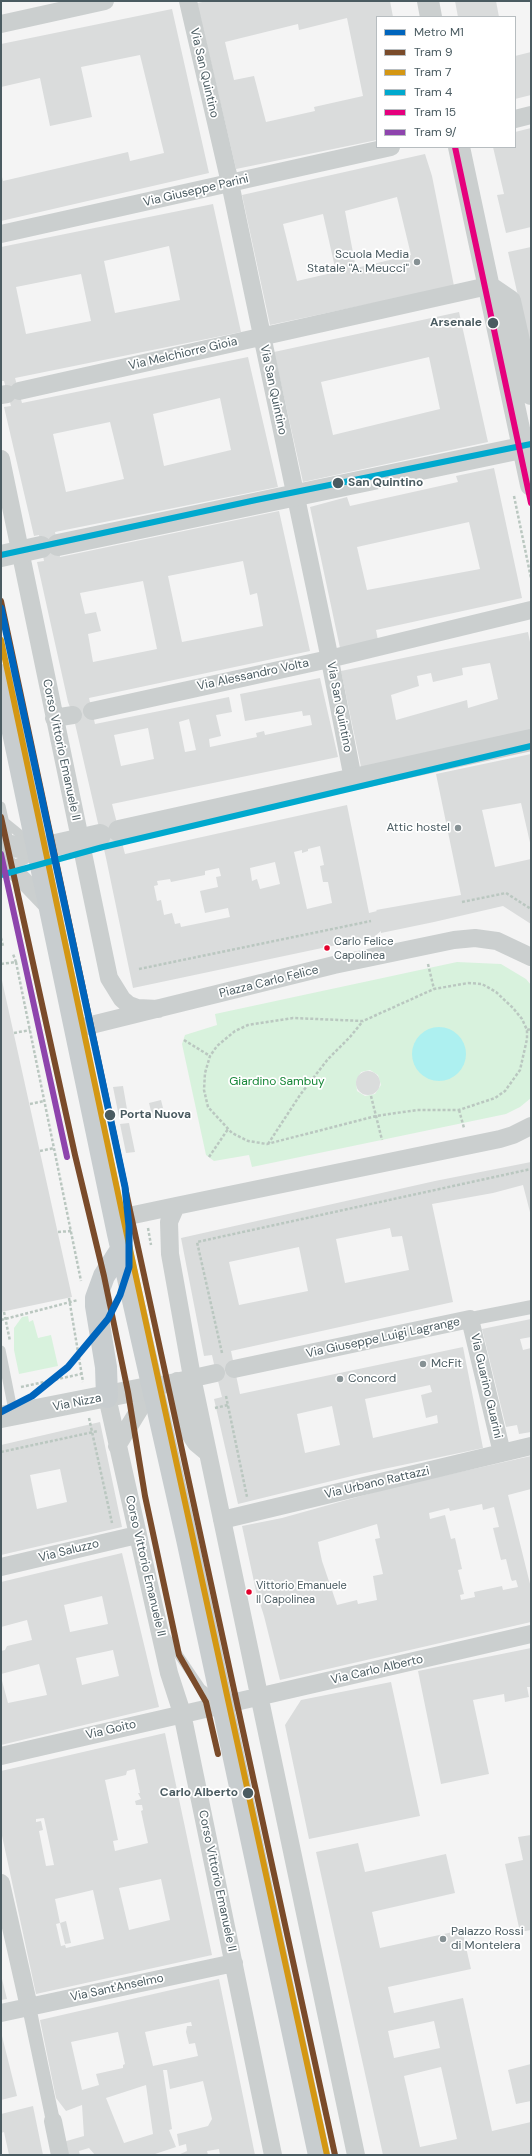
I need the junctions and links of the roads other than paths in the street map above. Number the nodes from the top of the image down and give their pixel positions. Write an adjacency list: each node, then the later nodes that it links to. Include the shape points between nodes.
1 (105, 1): 5 (street)
2 (188, 1): 10 (street, Via San Quintino)
3 (428, 1): 4 (street)
4 (431, 16)
5 (1, 24)
6 (531, 115): 7 (street)
7 (516, 119)
8 (387, 148): 10 (street, Via Giuseppe Parini)
9 (459, 148): 12 (street)
10 (230, 183): 11 (street, Via Giuseppe Parini); 13 (street, Via San Quintino)
11 (1, 234)
12 (488, 286): 13 (street, Via Melchiorre Gioia); 15 (street, via 510,301); 17 (street)
13 (261, 337): 14 (street, Via Melchiorre Gioia); 20 (street, Via San Quintino)
14 (9, 393)
15 (531, 394)
16 (531, 423): 17 (street)
17 (527, 447): 19 (street); 20 (street)
18 (1, 459): 21 (street, Corso Vittorio Emanuele II)
19 (531, 485)
20 (295, 495): 21 (street); 23 (street, Via San Quintino)
21 (10, 554): 27 (street, Corso Vittorio Emanuele II)
22 (531, 610): 23 (street, Via Alessandro Volta)
23 (329, 659): 25 (street, Via Alessandro Volta); 29 (street, Via San Quintino)
24 (1, 675): 33 (main road)
25 (92, 711)
26 (74, 714): 27 (street)
27 (54, 718): 32 (street, Corso Vittorio Emanuele II)
28 (531, 740): 29 (street)
29 (353, 779): 32 (street)
30 (1, 806): 31 (lane)
31 (5, 822): 33 (lane); 34 (lane)
32 (100, 835): 33 (street); 37 (street, Corso Vittorio Emanuele II, via 109,978 122,999 129,1005)
33 (38, 849): 34 (street); 35 (main road)
34 (6, 858): 35 (street)
35 (49, 907): 38 (main road)
36 (531, 957): 37 (street, Piazza Carlo Felice, via 497,941 475,938 454,940 334,965)
37 (158, 1009): 38 (street, Piazza Carlo Felice)
38 (76, 1029): 41 (main road)
39 (531, 1126): 40 (street, via 513,1135 494,1140)
40 (176, 1206): 41 (street, via 124,1217 117,1216); 48 (street, via 169,1222 170,1254)
41 (113, 1210): 42 (main road)
42 (122, 1248): 49 (main road); 50 (main road, via 104,1276 96,1298 106,1367)
43 (531, 1307): 44 (street, Via Giuseppe Luigi Lagrange)
44 (470, 1319): 46 (street, Via Giuseppe Luigi Lagrange); 54 (street, Via Guarino Guarini)
45 (1, 1350): 51 (lane, via 10,1390)
46 (234, 1369)
47 (216, 1373): 48 (street)
48 (184, 1379): 49 (street); 55 (street, via 190,1434 208,1453)
49 (153, 1387): 50 (street, Via Nizza); 52 (street); 61 (main road)
50 (107, 1397): 51 (street, Via Nizza); 52 (street, Corso Vittorio Emanuele II)
51 (8, 1416)
52 (117, 1446): 56 (street, Corso Vittorio Emanuele II)
53 (531, 1446): 54 (street, Via Urbano Rattazzi)
54 (502, 1453): 55 (street, Via Urbano Rattazzi)
55 (222, 1520): 60 (street)
56 (137, 1534): 57 (street, Via Saluzzo); 58 (street, Corso Vittorio Emanuele II)
57 (1, 1567)
58 (159, 1628): 61 (lane, via 201,1688); 62 (street, Corso Vittorio Emanuele II)
59 (531, 1634): 60 (street, Via Carlo Alberto)
60 (261, 1698): 61 (street, Via Carlo Alberto); 72 (street)
61 (222, 1705): 62 (street, Via Goito); 71 (main road)
62 (182, 1714): 63 (street, Via Goito); 65 (street, Corso Vittorio Emanuele II)
63 (1, 1756)
64 (1, 1883): 66 (street)
65 (234, 1964): 66 (street, Via Sant'Anselmo); 70 (street, Corso Vittorio Emanuele II)
66 (29, 2008): 67 (street, Via Sant'Anselmo); 68 (street)
67 (1, 2014)
68 (53, 2121): 69 (street)
69 (60, 2155)
70 (272, 2155)
71 (319, 2155)
72 (356, 2155)

